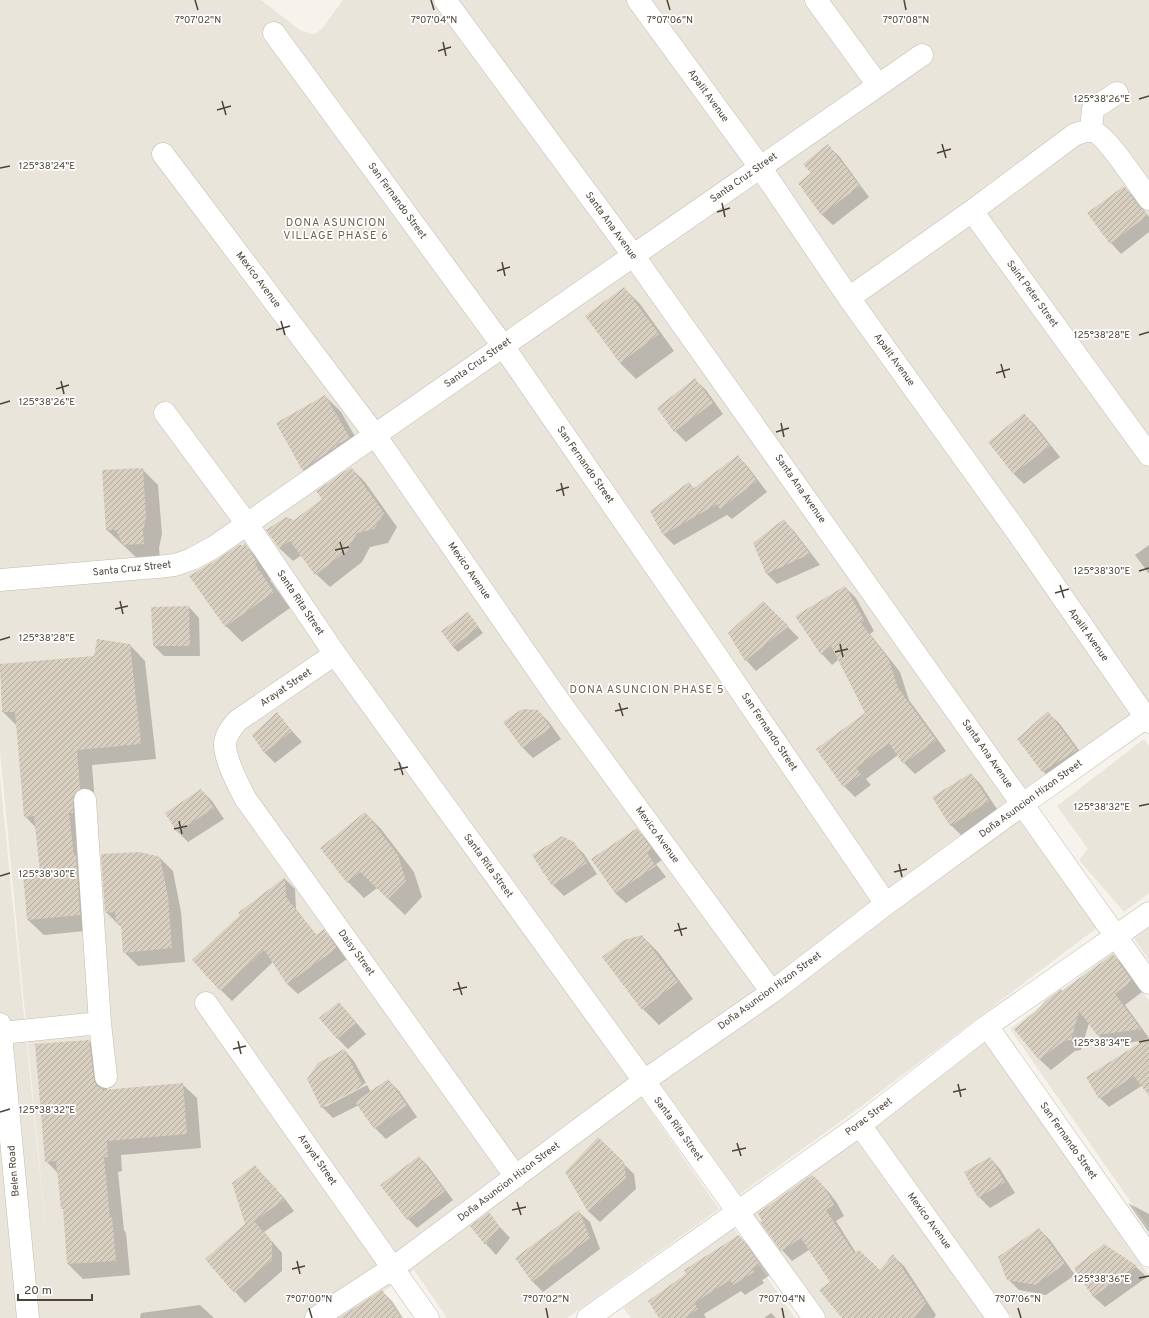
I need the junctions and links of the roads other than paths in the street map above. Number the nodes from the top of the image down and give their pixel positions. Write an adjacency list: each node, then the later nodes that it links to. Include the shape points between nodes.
1 (445, 0): 13 (street, Santa Ana Avenue)
2 (638, 0): 10 (street, Apalit Avenue)
3 (816, 0): 6 (street)
4 (274, 33): 15 (street, San Fernando Street)
5 (922, 55): 6 (street, Santa Cruz Street)
6 (878, 86): 10 (street, Santa Cruz Street)
7 (1117, 93): 8 (street, via 1093,109)
8 (1091, 131): 11 (street, via 1099,134 1107,142); 12 (street, via 1074,135)
9 (163, 154): 17 (street, Mexico Avenue)
10 (760, 167): 13 (street, Santa Cruz Street); 14 (street, Apalit Avenue)
11 (1149, 199)
12 (972, 210): 14 (street); 18 (street, Saint Peter Street)
13 (633, 255): 15 (street, Santa Cruz Street); 25 (street, Santa Ana Avenue)
14 (849, 298): 22 (street, Apalit Avenue)
15 (503, 346): 17 (street, Santa Cruz Street); 26 (street, San Fernando Street)
16 (165, 413): 19 (street, Santa Rita Street)
17 (375, 435): 19 (street, Santa Cruz Street); 30 (street, Mexico Avenue, via 559,702)
18 (1149, 455)
19 (247, 524): 20 (street, Santa Cruz Street, via 214,547 175,565); 21 (street, Santa Rita Street)
20 (0, 580)
21 (335, 654): 23 (street, Arayat Street); 36 (street, Santa Rita Street)
22 (1148, 718): 25 (street, Doña Asuncion Hizon Street)
23 (237, 721): 38 (street, Daisy Street, via 225,743 228,760 245,798)
24 (85, 800): 32 (street)
25 (1023, 804): 26 (street, Doña Asuncion Hizon Street); 28 (street, Santa Ana Avenue)
26 (886, 904): 30 (street, Doña Asuncion Hizon Street)
27 (1149, 913): 28 (street, Porac Street)
28 (1116, 936): 29 (street, Santa Ana Avenue); 33 (street, Porac Street)
29 (1149, 982)
30 (772, 992): 36 (street, Doña Asuncion Hizon Street)
31 (206, 1003): 41 (street, Arayat Street)
32 (100, 1023): 34 (street); 35 (street)
33 (987, 1026): 37 (street, Porac Street); 40 (street, San Fernando Street)
34 (0, 1029): 43 (street, Belen Road)
35 (106, 1077)
36 (644, 1081): 38 (street, Doña Asuncion Hizon Street); 39 (street, Santa Rita Street)
37 (860, 1125): 39 (street, Porac Street); 48 (street, Mexico Avenue)
38 (516, 1177): 41 (street, Doña Asuncion Hizon Street)
39 (737, 1211): 42 (street, Porac Street); 47 (street, Santa Rita Street)
40 (1149, 1256)
41 (393, 1268): 44 (street, Doña Asuncion Hizon Street); 45 (street, Arayat Street)
42 (612, 1311): 46 (street, Porac Street)
43 (28, 1318)
44 (316, 1318)
45 (428, 1318)
46 (588, 1318)
47 (814, 1318)
48 (998, 1318)

